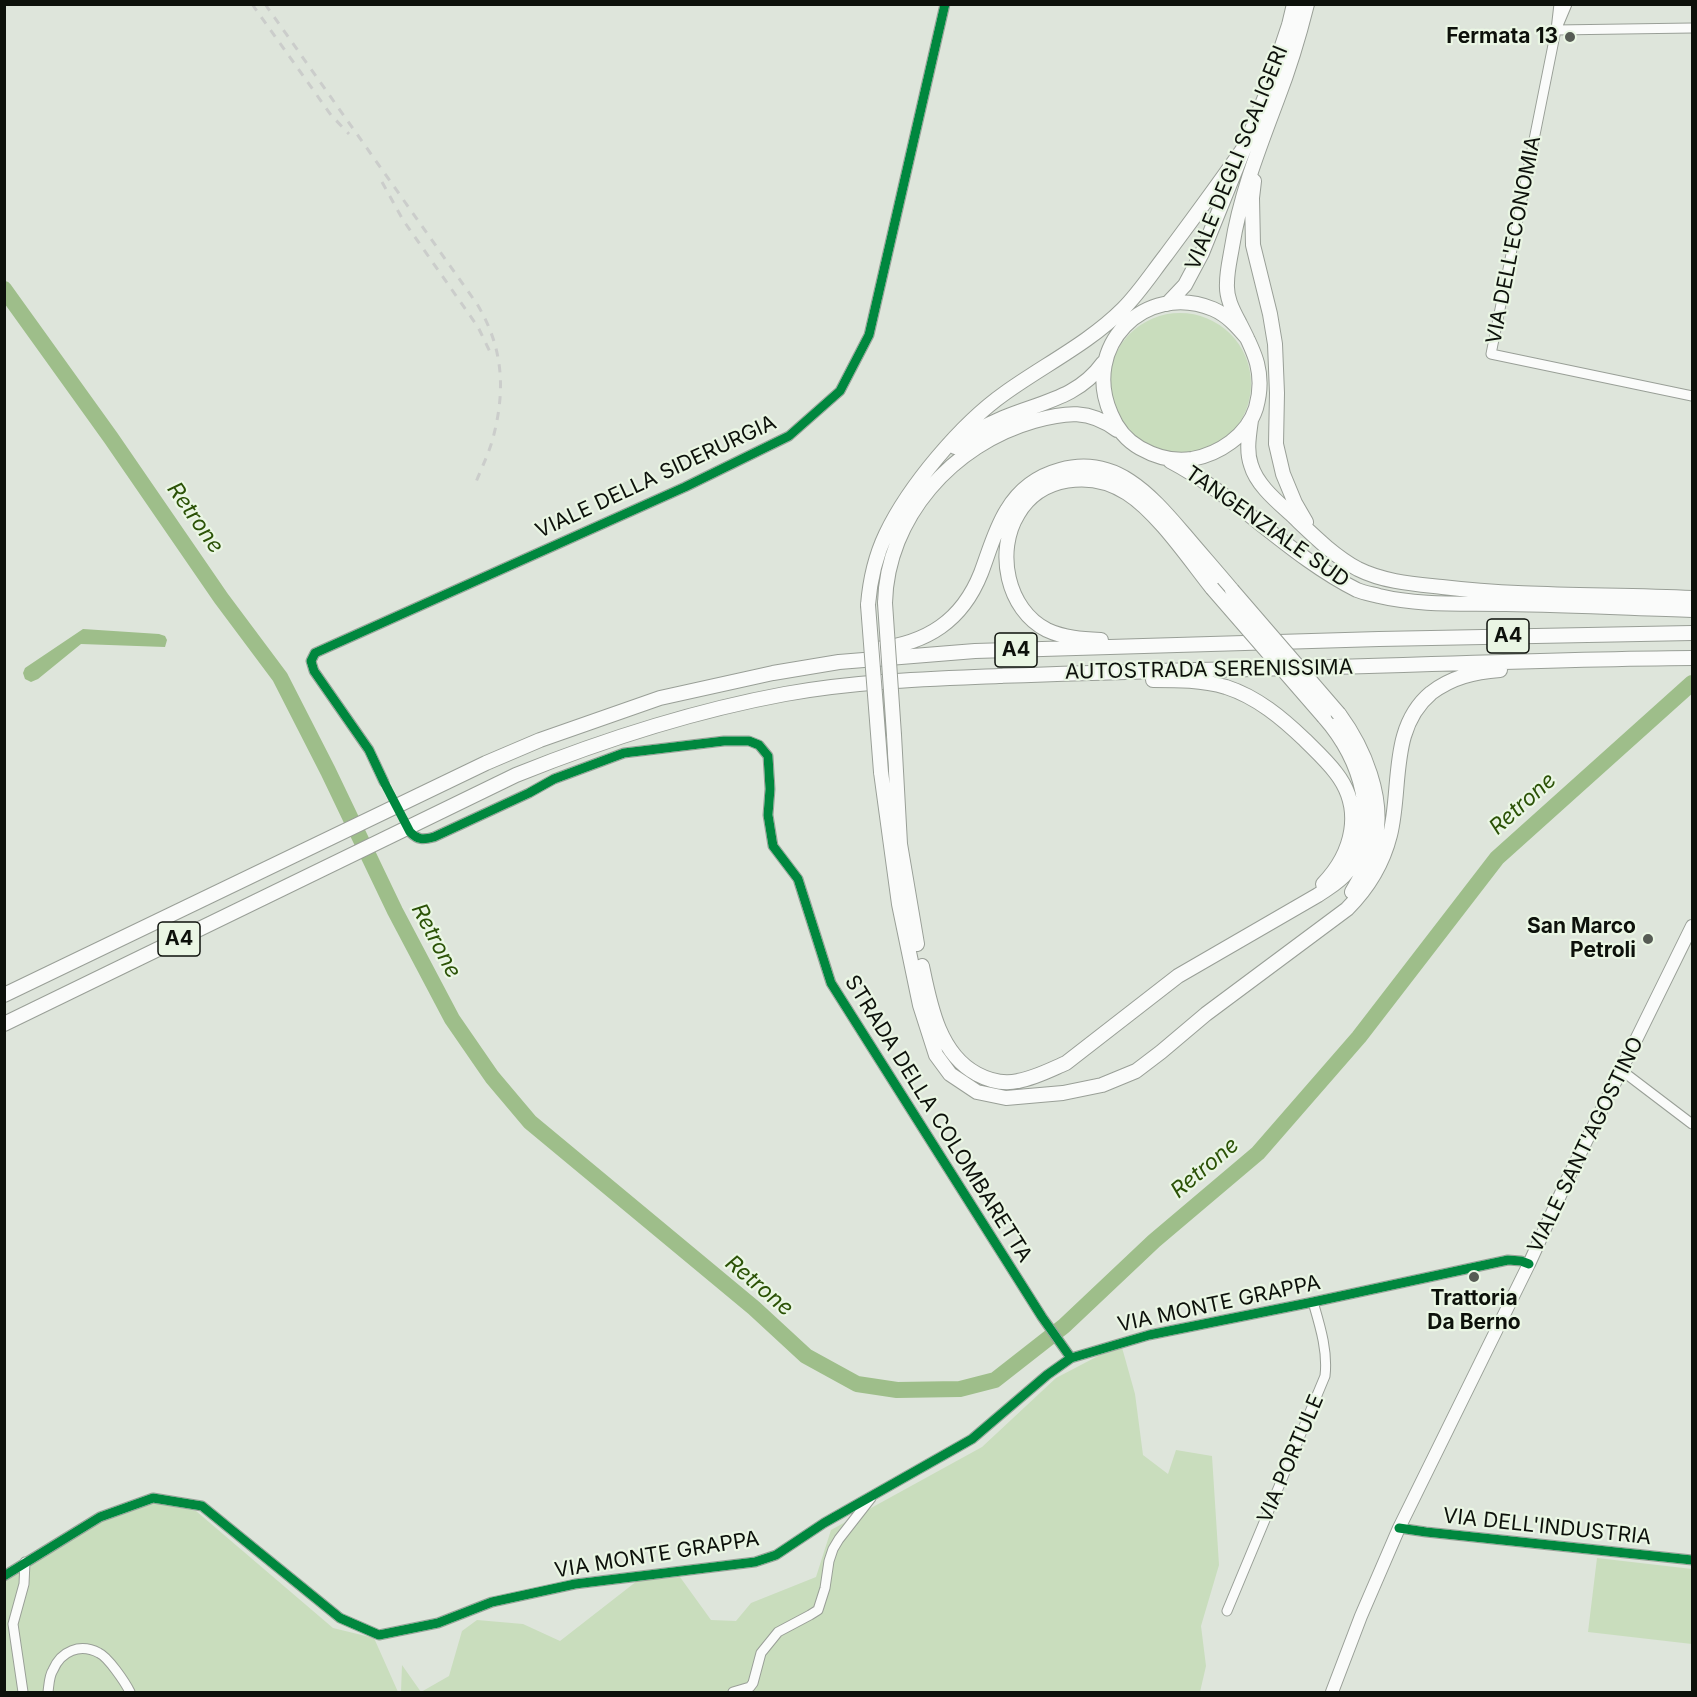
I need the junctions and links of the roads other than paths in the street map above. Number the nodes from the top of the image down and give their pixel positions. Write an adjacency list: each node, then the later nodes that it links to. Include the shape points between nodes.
1 (945, 4): 26 (street, VIALE DELLA SIDERURGIA, via 869,335 840,391 789,436 685,487 315,653 311,661 314,671 369,750)
2 (1294, 4): 8 (highway, VIALE DEGLI SCALIGERI)
3 (1307, 4): 8 (highway, VIALE DEGLI SCALIGERI, via 1278,98)
4 (1559, 4): 7 (street, VIA DELL'ECONOMIA)
5 (1567, 4): 7 (street, VIA DELL'ECONOMIA)
6 (1692, 28): 7 (street)
7 (1556, 30): 12 (street, VIA DELL'ECONOMIA, via 1491,354)
8 (1250, 150): 9 (highway, VIALE DEGLI SCALIGERI, via 1185,285); 10 (highway, VIALE DEGLI SCALIGERI, via 1226,285 1230,305); 16 (highway, via 1124,309 989,405); 17 (highway, via 1253,244 1275,344 1276,444 1295,503)
9 (1167, 304): 10 (highway, VIALE DEGLI SCALIGERI, via 1181,302 1214,309); 11 (highway, VIALE DEGLI SCALIGERI, via 1129,322 1119,332)
10 (1247, 338): 13 (highway, VIALE DEGLI SCALIGERI, via 1258,361 1260,381)
11 (1104, 362): 14 (highway, VIALE DEGLI SCALIGERI, via 1104,400); 16 (highway, via 1079,388 1002,418 965,439)
12 (1692, 396)
13 (1251, 418): 15 (highway, VIALE DEGLI SCALIGERI, via 1232,442 1209,455 1189,460); 17 (highway, TANGENZIALE SUD, via 1248,443 1258,482)
14 (1122, 434): 15 (highway, VIALE DEGLI SCALIGERI); 28 (highway, bridge, via 1102,420 1069,413 1047,417 985,441 940,477 916,505 888,568 885,603 900,844 932,1007 946,1043 961,1063 982,1076 1002,1082 1020,1081 1066,1063 1178,976)
15 (1165, 459): 19 (highway, TANGENZIALE SUD, via 1192,473 1304,556 1360,591 1395,600 1436,603)
16 (925, 475): 29 (highway, bridge, via 886,535 872,575 868,604 881,772 899,904 921,1005 936,1055 950,1074 977,1092 1006,1098 1102,1085 1136,1071)
17 (1317, 539): 19 (highway, TANGENZIALE SUD, via 1358,569 1381,578 1459,589)
18 (1692, 598): 19 (highway, TANGENZIALE SUD)
19 (1634, 602): 20 (highway, TANGENZIALE SUD)
20 (1692, 610)
21 (1692, 633): 22 (highway, AUTOSTRADA SERENISSIMA / A4)
22 (1379, 639): 25 (highway, AUTOSTRADA SERENISSIMA / A4, via 929,654 839,662); 28 (highway, bridge, via 1237,636 1104,640 1058,634 1037,624 1013,592 1007,569 1010,531 1025,504 1055,484 1077,479 1102,482 1127,493 1165,530 1212,588 1324,717 1342,740 1356,766 1365,804 1359,849 1346,874 1336,883)
23 (1692, 658): 24 (highway, AUTOSTRADA SERENISSIMA / A4); 29 (highway, via 1482,672 1459,676 1439,687 1413,712 1406,729 1394,819 1380,862 1360,895)
24 (939, 678): 28 (highway, via 1194,681 1227,688 1263,705 1292,727 1337,773 1352,810 1351,836 1338,866 1318,889); 32 (highway, AUTOSTRADA SERENISSIMA / A4, via 786,694 656,725 551,761)
25 (660, 698): 29 (highway, bridge, via 688,686 752,669 902,646 918,640 959,611 970,596 999,525 1023,490 1063,469 1085,466 1123,476 1158,505 1355,736 1368,767 1377,829 1364,872); 31 (highway, AUTOSTRADA SERENISSIMA / A4, via 486,763)
26 (384, 782)
27 (410, 832): 37 (street, STRADA DELLA COLOMBARETTA, via 424,840 434,837 554,779 624,753 724,741 759,745 768,756 768,815 773,846 798,879 831,983)
28 (1289, 911)
29 (1330, 923)
30 (1692, 926): 33 (main road, VIALE SANT'AGOSTINO)
31 (4, 995)
32 (4, 1024)
33 (1621, 1070): 34 (street); 35 (main road, VIALE SANT'AGOSTINO)
34 (1692, 1124)
35 (1529, 1264): 36 (street, VIA MONTE GRAPPA, via 1508,1260); 39 (main road, VIALE SANT'AGOSTINO)
36 (1313, 1302): 37 (street, VIA MONTE GRAPPA, via 1149,1335); 43 (street, VIA PORTULE, via 1325,1347 1325,1376)
37 (1071, 1358): 38 (street, VIA MONTE GRAPPA, via 972,1439)
38 (875, 1493): 41 (street, VIA MONTE GRAPPA, via 776,1554 755,1562 574,1584 492,1602 438,1623 379,1635 340,1618 202,1506 153,1498 100,1516); 47 (street, via 833,1549 818,1610 778,1632 761,1653 750,1687)
39 (1399, 1528): 40 (street, VIA DELL'INDUSTRIA); 48 (main road, VIALE SANT'AGOSTINO)
40 (1692, 1560)
41 (25, 1562): 42 (street, VIA MONTE GRAPPA); 44 (street, via 24,1584 13,1624)
42 (4, 1576)
43 (1227, 1611)
44 (23, 1692)
45 (48, 1692): 46 (street, via 51,1672 59,1658 71,1650 85,1648 100,1653)
46 (130, 1692)
47 (733, 1692)
48 (1332, 1692)

